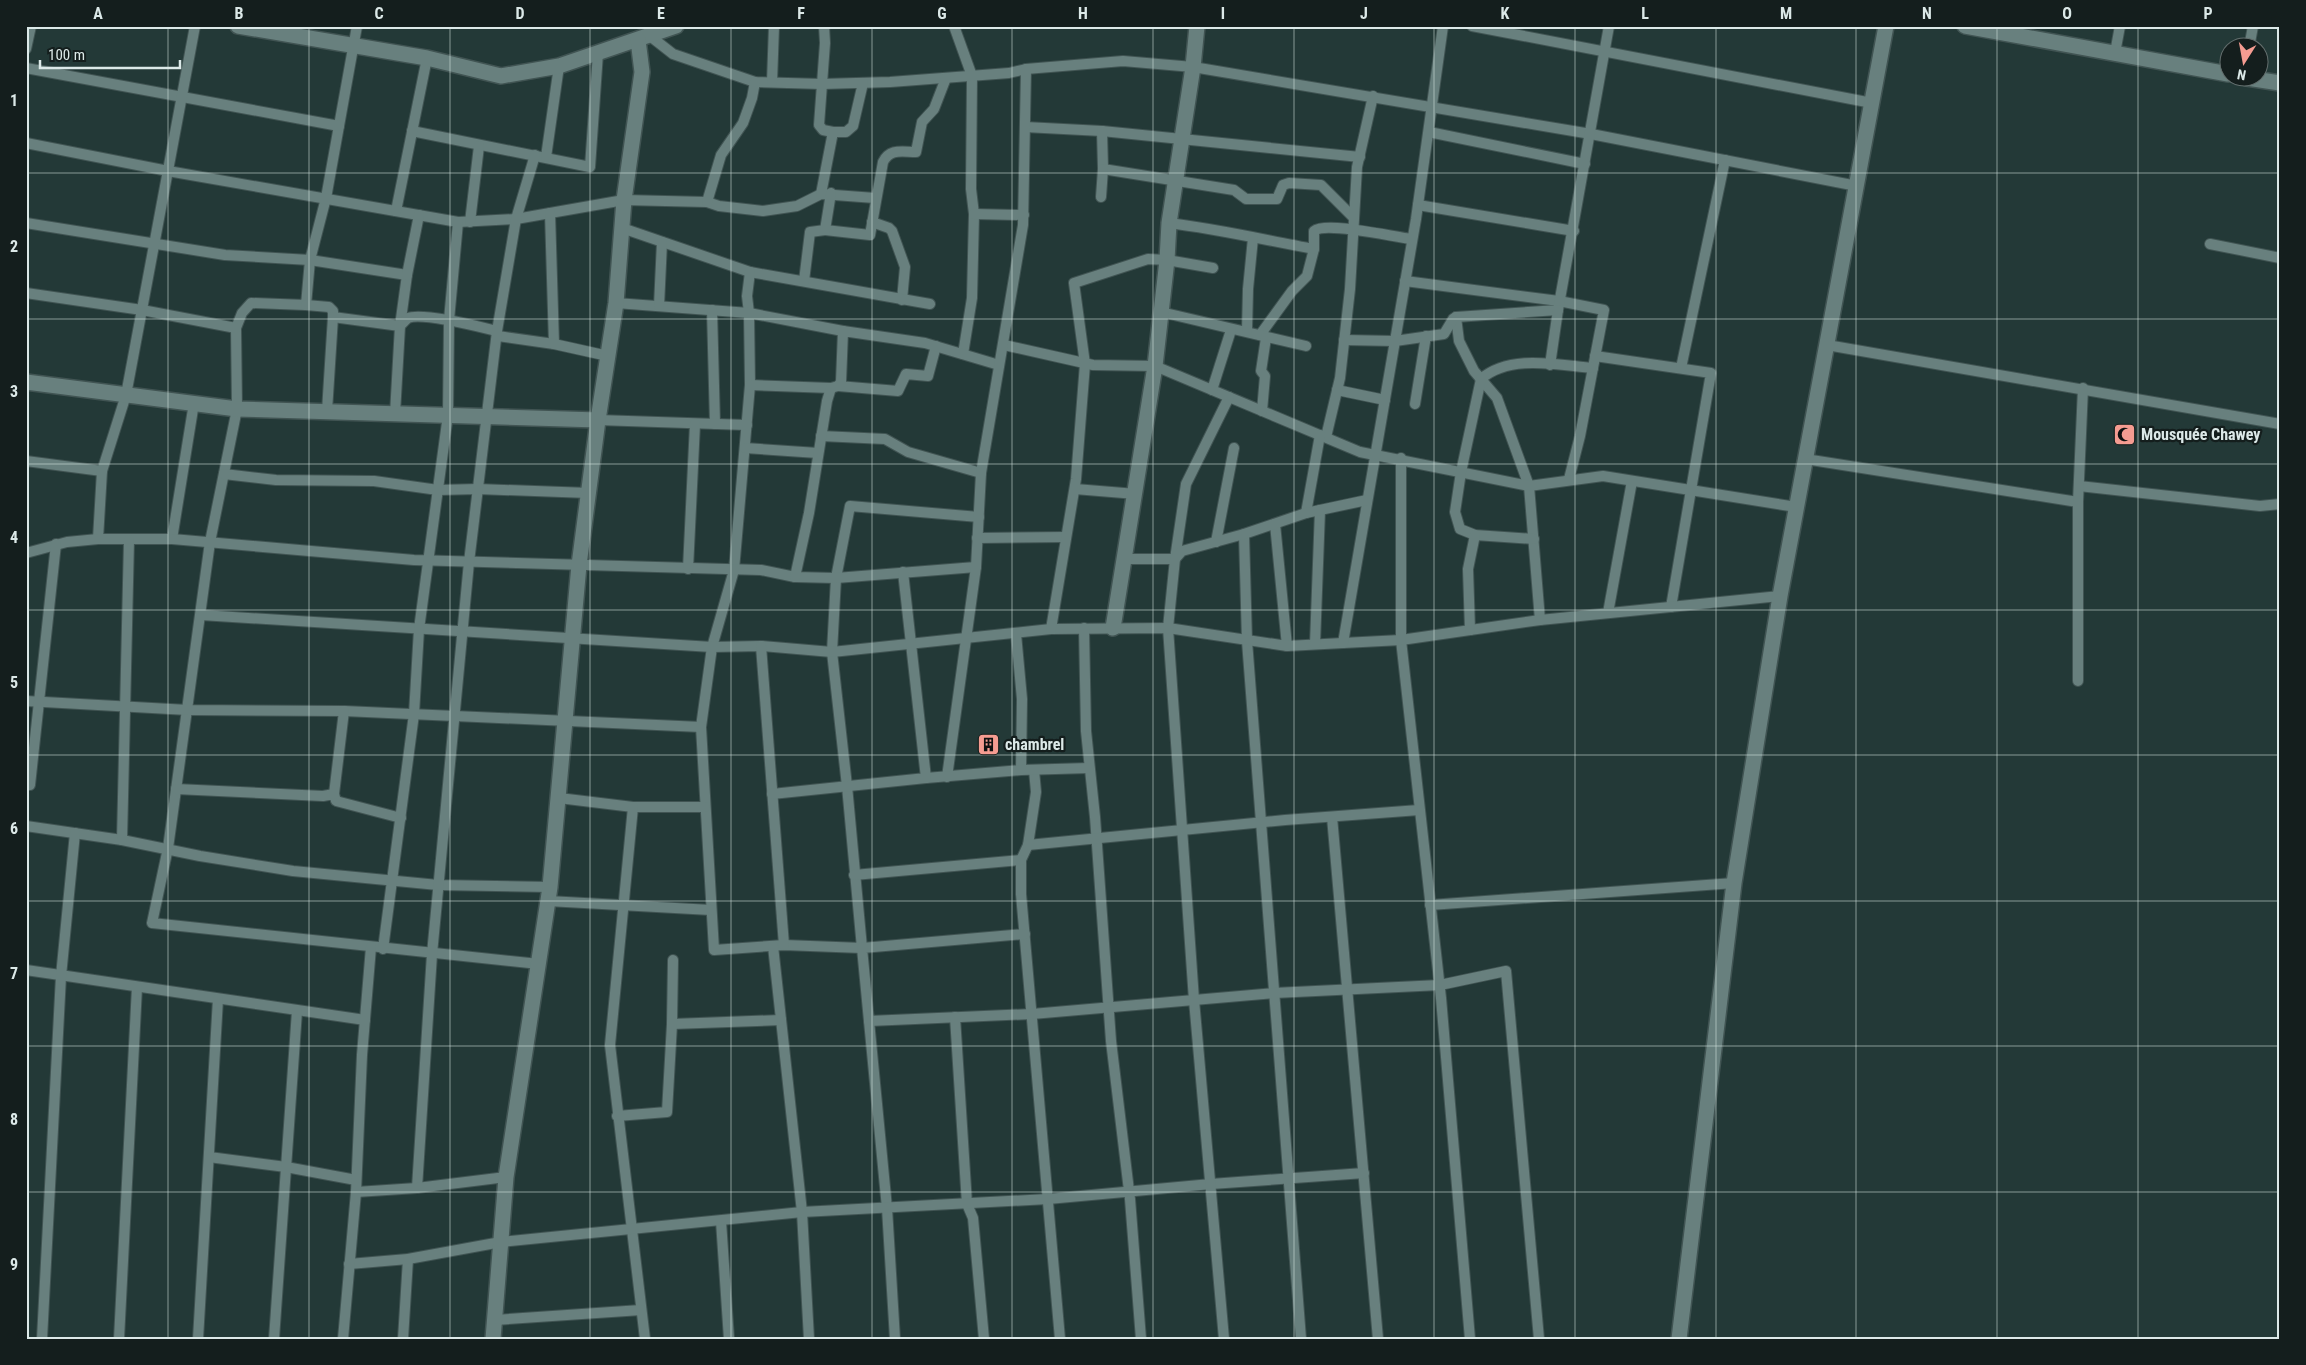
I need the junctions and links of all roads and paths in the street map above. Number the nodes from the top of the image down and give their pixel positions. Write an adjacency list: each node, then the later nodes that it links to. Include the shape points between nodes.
1 (31, 26): 18 (street)
2 (195, 26): 34 (street)
3 (238, 26): 17 (street)
4 (356, 26): 17 (street)
5 (676, 26): 16 (street)
6 (774, 26): 31 (street)
7 (824, 26): 33 (street, via 826,43)
8 (954, 26): 28 (street)
9 (1197, 26): 25 (street)
10 (1443, 26): 37 (street)
11 (1472, 26): 19 (street)
12 (1609, 26): 19 (street)
13 (1886, 26): 36 (street)
14 (2120, 26): 21 (street)
15 (1974, 27): 21 (street)
16 (644, 38): 20 (street); 30 (street, via 673,54); 61 (street)
17 (352, 47): 22 (street); 38 (street)
18 (26, 49)
19 (1604, 52): 36 (street); 44 (street)
20 (598, 53): 23 (street); 49 (street, via 590,166)
21 (2115, 53): 27 (street)
22 (427, 58): 23 (street, via 501,76); 40 (street)
23 (558, 66): 49 (street)
24 (26, 68): 34 (street)
25 (1193, 68): 26 (street, via 1123,60); 35 (street); 45 (street)
26 (1026, 69): 28 (street); 39 (street)
27 (2218, 72)
28 (972, 76): 29 (street); 66 (street, via 971,189)
29 (946, 78): 32 (street); 60 (street, via 934,109 922,122 916,152 894,151 886,155)
30 (755, 82): 31 (street); 62 (street, via 742,123 721,155)
31 (772, 82): 33 (street)
32 (863, 83): 33 (street); 42 (street, via 853,126 846,132)
33 (822, 84): 42 (street, via 819,125 822,130)
34 (181, 96): 38 (street); 54 (street)
35 (1372, 96): 37 (street); 50 (street)
36 (1872, 103): 56 (street)
37 (1431, 106): 43 (street); 44 (street)
38 (339, 126): 59 (street)
39 (1025, 127): 41 (street); 68 (street)
40 (412, 131): 47 (street); 64 (street)
41 (1102, 131): 45 (street); 53 (street)
42 (833, 132): 57 (street)
43 (1429, 132): 52 (street); 63 (street)
44 (1591, 134): 51 (street); 52 (street)
45 (1182, 139): 50 (street); 55 (street)
46 (26, 143): 54 (street)
47 (480, 146): 48 (street); 72 (street)
48 (534, 155): 49 (street); 70 (street)
49 (546, 157)
50 (1360, 157): 69 (street)
51 (1725, 160): 56 (street); 131 (street)
52 (1586, 164): 79 (street)
53 (1103, 170): 55 (street); 58 (street)
54 (168, 171): 59 (street); 83 (street)
55 (1176, 180): 69 (street, via 1234,190 1246,199 1277,199 1283,186 1289,183 1321,185); 75 (street)
56 (1856, 186): 120 (street)
57 (826, 194): 60 (street); 62 (street, via 797,206 763,211); 77 (street)
58 (1101, 197)
59 (326, 198): 64 (street); 87 (street)
60 (875, 198): 73 (street)
61 (624, 200): 62 (street); 65 (street); 76 (street)
62 (707, 202)
63 (1418, 205): 79 (street); 81 (street)
64 (396, 210): 67 (street)
65 (550, 213): 70 (street); 118 (street)
66 (974, 214): 68 (street); 123 (street, via 972,298)
67 (418, 215): 71 (street); 91 (street)
68 (1024, 215): 119 (street)
69 (1354, 218): 78 (street)
70 (516, 219): 72 (street); 113 (street)
71 (458, 222): 72 (street); 107 (street)
72 (470, 222)
73 (872, 222): 77 (street, via 870,235); 95 (street, via 892,231 905,267)
74 (26, 223): 83 (street)
75 (1169, 223): 80 (street, via 1226,230); 88 (street)
76 (622, 228): 82 (street); 96 (street)
77 (825, 230): 92 (street, via 810,232)
78 (1354, 231): 81 (street); 85 (street, via 1343,226 1318,228 1314,231); 116 (street)
79 (1574, 231): 99 (street)
80 (1253, 238): 85 (street); 112 (street)
81 (1412, 240): 93 (street)
82 (662, 242): 90 (street); 100 (street)
83 (154, 244): 87 (street, via 225,255); 101 (street)
84 (2210, 244): 86 (street)
85 (1314, 249): 114 (street, via 1307,276 1292,292)
86 (2280, 258)
87 (310, 260): 91 (street); 98 (street)
88 (1168, 260): 89 (street); 103 (street); 126 (street, via 1148,259 1074,283)
89 (1213, 268)
90 (750, 272): 92 (street); 104 (street, via 746,296)
91 (407, 275): 108 (street)
92 (804, 281): 95 (street)
93 (1405, 281): 99 (street); 117 (street)
94 (26, 293): 101 (street)
95 (902, 300): 97 (street)
96 (616, 303): 100 (street); 124 (street)
97 (930, 304)
98 (306, 305): 105 (street, via 329,307); 109 (street, via 252,304 242,312)
99 (1559, 305): 106 (street); 125 (street, via 1604,310); 128 (street)
100 (659, 306): 102 (street)
101 (142, 310): 109 (street); 139 (street)
102 (712, 310): 104 (street); 152 (street)
103 (1161, 312): 110 (street); 129 (street)
104 (749, 313): 111 (street); 134 (street)
105 (333, 316): 108 (street); 146 (street)
106 (1456, 317): 115 (street, via 1444,334); 132 (street, via 1459,341)
107 (449, 320): 108 (street, via 408,318); 113 (street); 148 (street)
108 (400, 326): 147 (street)
109 (236, 328): 144 (street)
110 (1232, 330): 112 (street); 137 (street)
111 (843, 331): 121 (street); 135 (street, via 841,382)
112 (1246, 331): 114 (street)
113 (497, 333): 118 (street); 149 (street)
114 (1263, 336): 122 (street); 145 (street, via 1261,371 1265,376)
115 (1426, 336): 117 (street); 143 (street)
116 (1344, 340): 117 (street); 138 (street)
117 (1395, 341): 141 (street)
118 (554, 344): 124 (street)
119 (1004, 345): 126 (street); 127 (street)
120 (1827, 345): 136 (street); 162 (street)
121 (936, 346): 123 (street); 135 (street, via 928,376 906,374 898,391)
122 (1306, 346)
123 (962, 354): 127 (street)
124 (608, 356): 150 (street)
125 (1595, 356): 130 (street); 131 (street)
126 (1085, 364): 129 (street); 172 (street)
127 (999, 365): 166 (street)
128 (1550, 365): 130 (street); 132 (street, via 1508,364 1491,370)
129 (1155, 366): 137 (street); 177 (street)
130 (1593, 368): 168 (street)
131 (1680, 368): 175 (street, via 1711,372)
132 (1481, 379): 165 (street); 170 (street, via 1497,398)
133 (26, 382): 139 (street)
134 (750, 385): 135 (street); 154 (street)
135 (834, 387): 155 (street)
136 (2083, 388): 153 (street); 171 (street)
137 (1212, 390): 140 (street)
138 (1337, 390): 141 (street); 156 (street)
139 (126, 395): 142 (street); 164 (street)
140 (1229, 397): 145 (street); 199 (street, via 1186,484)
141 (1385, 400): 160 (street)
142 (194, 403): 144 (street); 191 (street)
143 (1414, 404)
144 (237, 408): 146 (street); 167 (street)
145 (1262, 410): 156 (street)
146 (327, 411): 147 (street)
147 (395, 414): 148 (street)
148 (448, 416): 149 (street); 174 (street)
149 (486, 417): 150 (street); 173 (street)
150 (598, 420): 151 (street); 176 (street)
151 (695, 424): 152 (street); 204 (street)
152 (715, 424): 154 (street)
153 (2280, 424)
154 (747, 425): 157 (street)
155 (821, 436): 159 (street); 166 (street, via 885,440 908,452)
156 (1323, 436): 160 (street, via 1360,452); 183 (street)
157 (745, 448): 159 (street); 205 (street)
158 (1234, 448): 195 (street)
159 (818, 453): 207 (street)
160 (1375, 454): 161 (street); 178 (street)
161 (1401, 458): 165 (street); 224 (street)
162 (1805, 459): 179 (street); 181 (street)
163 (26, 461): 164 (street)
164 (102, 471): 190 (street)
165 (1460, 472): 170 (street); 187 (street, via 1455,512 1460,529)
166 (981, 473): 184 (street)
167 (224, 474): 174 (street, via 276,480 374,481); 194 (street)
168 (1569, 479): 169 (street, via 1603,476); 170 (street)
169 (1632, 481): 175 (street); 211 (street)
170 (1529, 486): 192 (street)
171 (2079, 486): 179 (street); 180 (street, via 2260,506)
172 (1075, 488): 177 (street); 188 (street)
173 (478, 489): 174 (street); 176 (street); 201 (street)
174 (438, 490): 200 (street)
175 (1692, 491): 181 (street); 210 (street)
176 (589, 493): 202 (street)
177 (1136, 494): 198 (street)
178 (1368, 500): 182 (street); 226 (street)
179 (2078, 502): 233 (street)
180 (2280, 504)
181 (1796, 507): 209 (street)
182 (1320, 510): 183 (street); 228 (street)
183 (1306, 513): 185 (street)
184 (980, 517): 189 (street); 208 (street, via 850,506)
185 (1275, 524): 186 (street); 230 (street)
186 (1244, 534): 195 (street); 225 (street)
187 (1475, 535): 192 (street); 219 (street, via 1468,569)
188 (1066, 537): 189 (street); 218 (street)
189 (977, 538): 203 (street)
190 (98, 539): 193 (street); 196 (street)
191 (172, 539): 193 (street); 194 (street)
192 (1534, 539): 213 (street)
193 (129, 540): 236 (street)
194 (210, 542): 200 (street); 212 (street)
195 (1216, 542): 199 (street, via 1182,551)
196 (56, 544): 197 (street); 235 (street)
197 (26, 553)
198 (1125, 559): 199 (street); 215 (street)
199 (1175, 559): 216 (street)
200 (428, 560): 201 (street); 217 (street)
201 (469, 562): 202 (street); 220 (street)
202 (579, 565): 204 (street); 222 (street)
203 (976, 568): 206 (street); 223 (street)
204 (688, 569): 205 (street)
205 (734, 570): 207 (street, via 760,570); 231 (street)
206 (903, 572): 208 (street); 227 (street)
207 (795, 577): 208 (street)
208 (836, 578): 232 (street)
209 (1780, 596): 210 (street); 270 (street)
210 (1671, 607): 211 (street)
211 (1608, 613): 213 (street)
212 (201, 615): 217 (street); 237 (street)
213 (1540, 620): 219 (street)
214 (1084, 628): 215 (street); 218 (street); 243 (street)
215 (1113, 628): 216 (street)
216 (1168, 628): 225 (street); 261 (street)
217 (419, 629): 220 (street); 239 (street)
218 (1050, 629): 221 (street)
219 (1470, 630): 224 (street)
220 (463, 632): 222 (street); 240 (street)
221 (1016, 634): 223 (street); 244 (street, via 1022,699)
222 (573, 639): 231 (street); 241 (street)
223 (965, 640): 227 (street); 246 (street)
224 (1401, 640): 226 (street); 256 (street)
225 (1247, 641): 230 (street); 259 (street)
226 (1343, 643): 228 (street)
227 (909, 644): 232 (street); 247 (street)
228 (1315, 644): 230 (street)
229 (761, 646): 231 (street); 232 (street); 252 (street)
230 (1287, 646)
231 (712, 647): 242 (street)
232 (832, 652): 249 (street)
233 (2078, 681)
234 (26, 701): 235 (street)
235 (38, 702): 236 (street); 248 (street)
236 (124, 706): 237 (street); 264 (street)
237 (188, 710): 238 (street); 250 (street)
238 (344, 712): 239 (street); 251 (street)
239 (414, 714): 240 (street); 258 (street)
240 (456, 716): 241 (street); 271 (street)
241 (567, 721): 242 (street); 253 (street)
242 (701, 727): 255 (street)
243 (1089, 768): 245 (street); 263 (street)
244 (1022, 770): 245 (street); 246 (street)
245 (1034, 770): 265 (street, via 1036,792)
246 (947, 777): 247 (street)
247 (926, 778): 249 (street)
248 (30, 785)
249 (847, 786): 252 (street); 268 (street)
250 (176, 789): 251 (street); 266 (street)
251 (334, 794): 258 (street, via 336,801)
252 (772, 794): 277 (street)
253 (559, 798): 254 (street); 272 (street)
254 (633, 807): 255 (street); 274 (street)
255 (705, 807): 275 (street)
256 (1419, 810): 257 (street); 273 (street)
257 (1332, 817): 259 (street); 288 (street)
258 (401, 818): 269 (street)
259 (1261, 823): 261 (street); 289 (street)
260 (26, 826): 262 (street)
261 (1183, 830): 263 (street); 291 (street)
262 (75, 833): 264 (street); 285 (street)
263 (1096, 838): 265 (street); 292 (street)
264 (122, 840): 266 (street)
265 (1028, 845): 267 (street)
266 (168, 848): 269 (street, via 293,871); 278 (street, via 152,923)
267 (1021, 860): 268 (street); 276 (street)
268 (854, 875): 279 (street)
269 (392, 880): 271 (street); 280 (street)
270 (1734, 882): 273 (street); 341 (street)
271 (438, 885): 272 (street); 281 (street)
272 (549, 894): 274 (street); 283 (street)
273 (1430, 905): 286 (street)
274 (624, 906): 275 (street); 300 (street, via 610,1045)
275 (711, 910): 277 (street, via 714,950)
276 (1025, 934): 279 (street); 294 (street)
277 (778, 945): 279 (street); 297 (street)
278 (371, 947): 280 (street); 296 (street)
279 (862, 948): 298 (street)
280 (383, 949): 281 (street)
281 (432, 954): 283 (street); 308 (street)
282 (673, 960): 299 (street)
283 (539, 964): 304 (street)
284 (26, 970): 285 (street)
285 (61, 976): 287 (street); 322 (street)
286 (1440, 984): 288 (street); 339 (street); 340 (street, via 1506,971)
287 (137, 987): 290 (street); 323 (street)
288 (1348, 990): 289 (street); 303 (street)
289 (1274, 993): 291 (street); 305 (street)
290 (218, 999): 293 (street); 301 (street)
291 (1194, 1000): 292 (street); 307 (street)
292 (1108, 1007): 294 (street); 310 (street)
293 (297, 1011): 296 (street); 302 (street)
294 (1032, 1014): 295 (street); 311 (street)
295 (955, 1017): 298 (street); 312 (street)
296 (365, 1020): 306 (street)
297 (781, 1020): 299 (street); 314 (street)
298 (869, 1021): 313 (street)
299 (672, 1024): 300 (street, via 667,1112)
300 (617, 1116): 316 (street)
301 (209, 1157): 302 (street); 324 (street)
302 (286, 1167): 306 (street); 325 (street)
303 (1364, 1174): 305 (street); 338 (street)
304 (506, 1177): 308 (street); 317 (street)
305 (1288, 1178): 307 (street); 337 (street)
306 (356, 1180): 309 (street)
307 (1211, 1184): 310 (street); 336 (street)
308 (417, 1188): 309 (street)
309 (356, 1192): 319 (street)
310 (1129, 1192): 311 (street); 335 (street)
311 (1048, 1199): 312 (street); 334 (street)
312 (968, 1204): 313 (street); 333 (street, via 973,1218)
313 (887, 1208): 314 (street); 332 (street)
314 (802, 1212): 315 (street); 331 (street)
315 (721, 1221): 316 (street); 330 (street)
316 (631, 1230): 317 (street); 320 (street)
317 (501, 1242): 318 (street); 321 (street)
318 (408, 1259): 319 (street); 327 (street)
319 (349, 1264): 326 (street)
320 (641, 1310): 321 (street); 329 (street)
321 (495, 1320): 328 (street)
322 (42, 1339)
323 (119, 1339)
324 (198, 1339)
325 (274, 1339)
326 (343, 1339)
327 (403, 1339)
328 (493, 1339)
329 (644, 1339)
330 (730, 1339)
331 (809, 1339)
332 (895, 1339)
333 (984, 1339)
334 (1060, 1339)
335 (1141, 1339)
336 (1224, 1339)
337 (1301, 1339)
338 (1378, 1339)
339 (1470, 1339)
340 (1539, 1339)
341 (1679, 1339)

